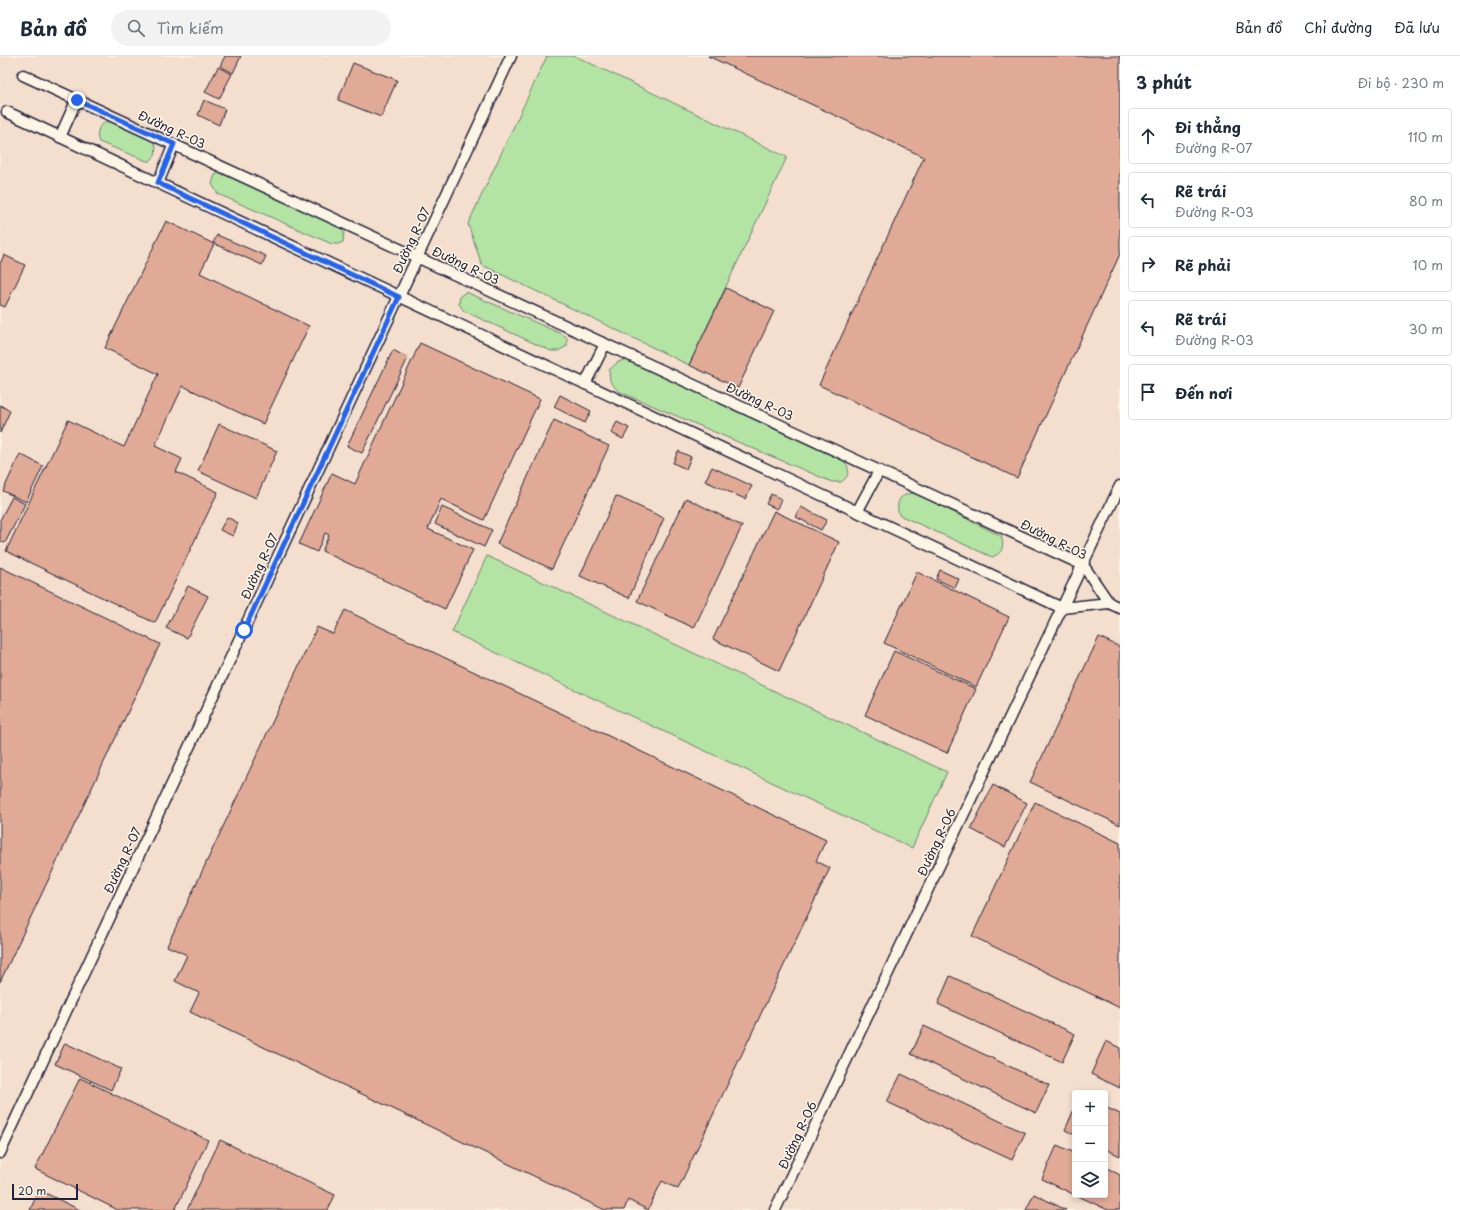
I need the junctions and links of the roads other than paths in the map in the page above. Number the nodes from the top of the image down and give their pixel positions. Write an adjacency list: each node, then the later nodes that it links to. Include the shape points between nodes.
1 (511, 56): 8 (lane, Đường R-07)
2 (23, 75): 3 (lane, Đường R-03)
3 (77, 100): 5 (lane); 6 (lane, Đường R-03)
4 (7, 112): 5 (lane)
5 (60, 137): 7 (lane)
6 (174, 144): 7 (lane); 8 (lane, Đường R-03)
7 (158, 183): 9 (lane)
8 (417, 257): 9 (lane, Đường R-07); 10 (lane, Đường R-03)
9 (399, 297): 11 (lane); 19 (lane, Đường R-07)
10 (606, 344): 11 (lane); 12 (lane, Đường R-03)
11 (584, 384): 14 (lane)
12 (879, 471): 14 (lane); 15 (lane, Đường R-03)
13 (1120, 486): 15 (lane, Đường R-06)
14 (857, 512): 17 (lane)
15 (1082, 565): 16 (lane, Đường R-03); 17 (lane, Đường R-06)
16 (1109, 603): 17 (lane); 18 (lane)
17 (1062, 608): 20 (lane, Đường R-06)
18 (1120, 608)
19 (0, 1153)
20 (775, 1210)

